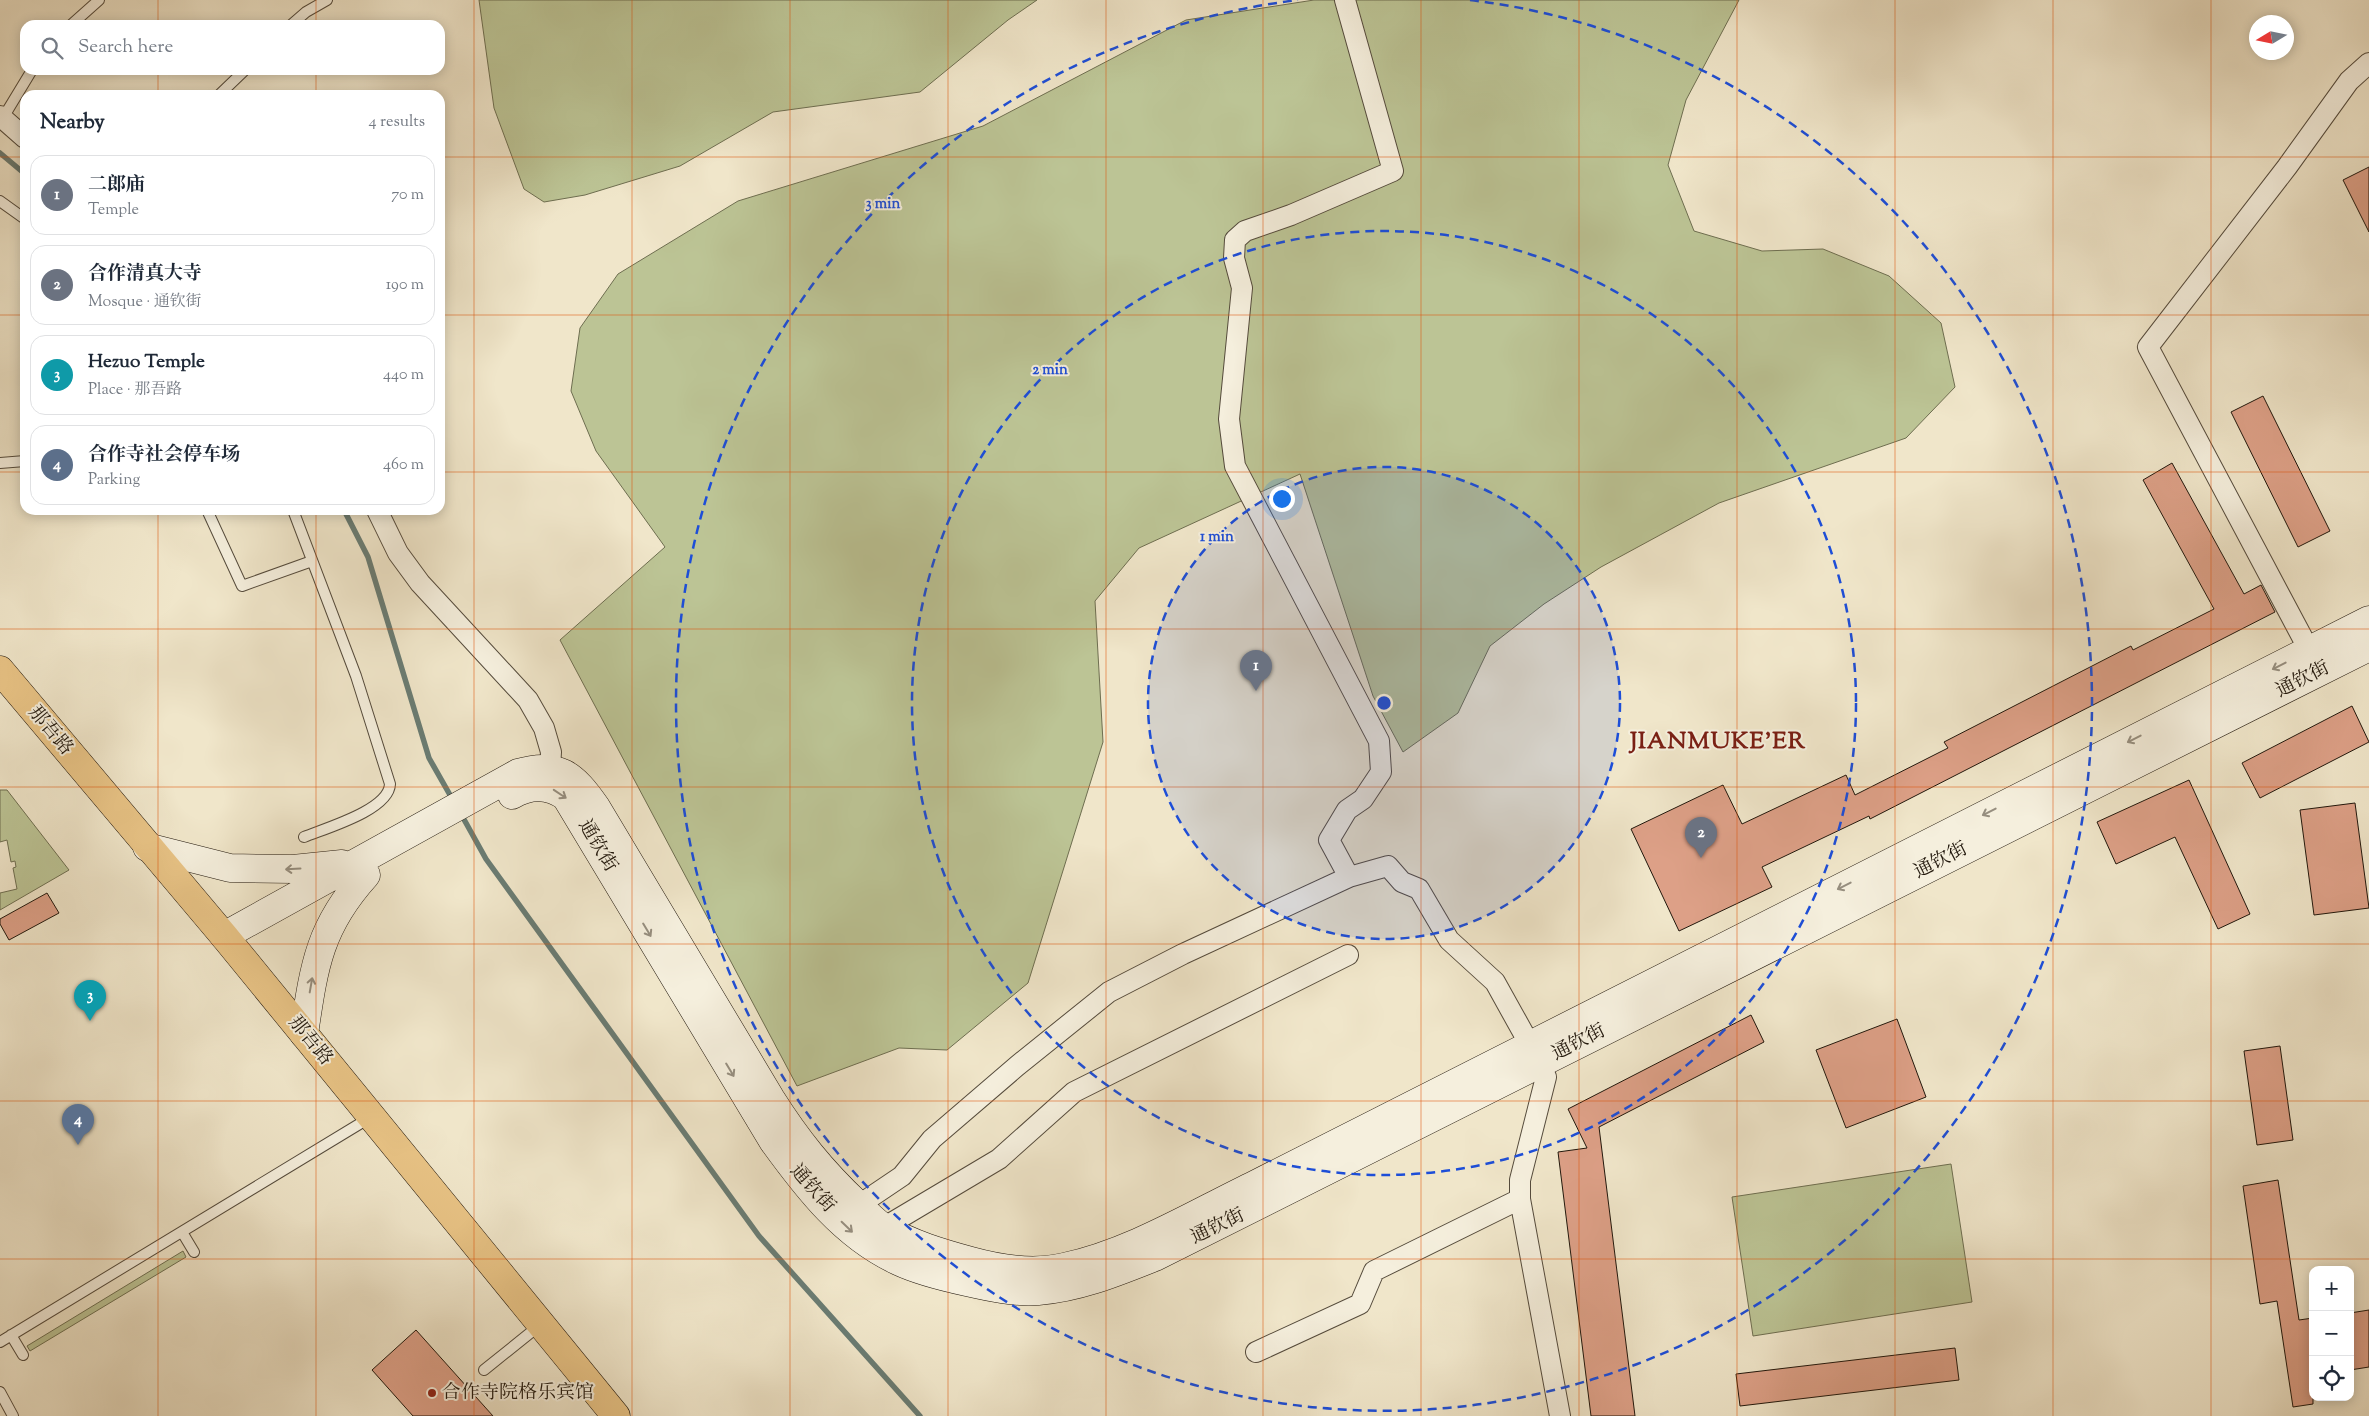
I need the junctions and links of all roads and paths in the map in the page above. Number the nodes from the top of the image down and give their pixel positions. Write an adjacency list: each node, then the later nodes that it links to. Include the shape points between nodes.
1 (99, 0): 4 (lane)
2 (327, 0): 5 (lane)
3 (1345, 0): 29 (street, via 1393,171 1291,216 1245,231 1235,240 1234,258 1242,288 1229,419 1235,466 1379,741 1381,772 1363,799 1347,810 1329,840)
4 (76, 20)
5 (297, 20)
6 (2369, 63): 22 (street, via 2349,81 2148,347)
7 (29, 75): 10 (lane)
8 (240, 75): 9 (lane)
9 (224, 90)
10 (1, 117): 11 (street)
11 (20, 134)
12 (0, 200): 13 (lane)
13 (20, 215)
14 (20, 461): 15 (lane)
15 (0, 463)
16 (209, 515): 19 (lane, via 242,586)
17 (295, 515): 19 (lane)
18 (379, 515): 24 (street, via 398,553 420,583 528,700 544,728 551,752)
19 (312, 561): 26 (lane, via 356,676 390,784 388,794 376,806)
20 (2369, 620): 22 (main road)
21 (2369, 647): 33 (main road, 通钦街)
22 (2309, 650): 33 (main road, one-way to 33)
23 (0, 670): 27 (highway, 那吾路)
24 (550, 768): 25 (main road, via 532,768); 36 (main road, via 566,772 587,792 797,1140 827,1176)
25 (510, 786): 28 (main road, 通钦街); 33 (main road, 通钦街, one-way to 33, via 556,790 575,809 773,1141 808,1190 860,1239 898,1261 938,1276 1037,1291 1097,1279 1155,1258 1257,1208)
26 (304, 837)
27 (148, 847): 28 (main road, one-way to 27, via 230,868); 30 (highway, 那吾路)
28 (362, 868): 30 (main road, 通钦街); 32 (main road, one-way to 28, via 321,944)
29 (1348, 877): 33 (street, via 1388,866 1402,882 1419,889 1449,940 1495,982); 36 (street, via 1109,992 932,1140 902,1176)
30 (230, 943): 32 (highway, 那吾路)
31 (1348, 955): 37 (street, via 1074,1092 1000,1159)
32 (304, 1034): 34 (highway, 那吾路)
33 (1534, 1054): 35 (street, via 1546,1077 1520,1180); 37 (main road, via 1139,1241 1064,1268 1037,1270 983,1264 923,1246)
34 (372, 1116): 38 (lane); 40 (highway, 那吾路)
35 (1520, 1200): 43 (street, via 1374,1270 1360,1304); 49 (street)
36 (859, 1205): 37 (main road)
37 (883, 1228)
38 (182, 1232): 39 (lane); 41 (lane)
39 (194, 1252)
40 (541, 1325): 45 (lane); 48 (highway, 那吾路)
41 (11, 1335): 42 (lane); 44 (lane)
42 (0, 1342)
43 (1256, 1352)
44 (23, 1355)
45 (484, 1370)
46 (0, 1392): 47 (lane)
47 (13, 1416)
48 (616, 1416)
49 (1560, 1416)

